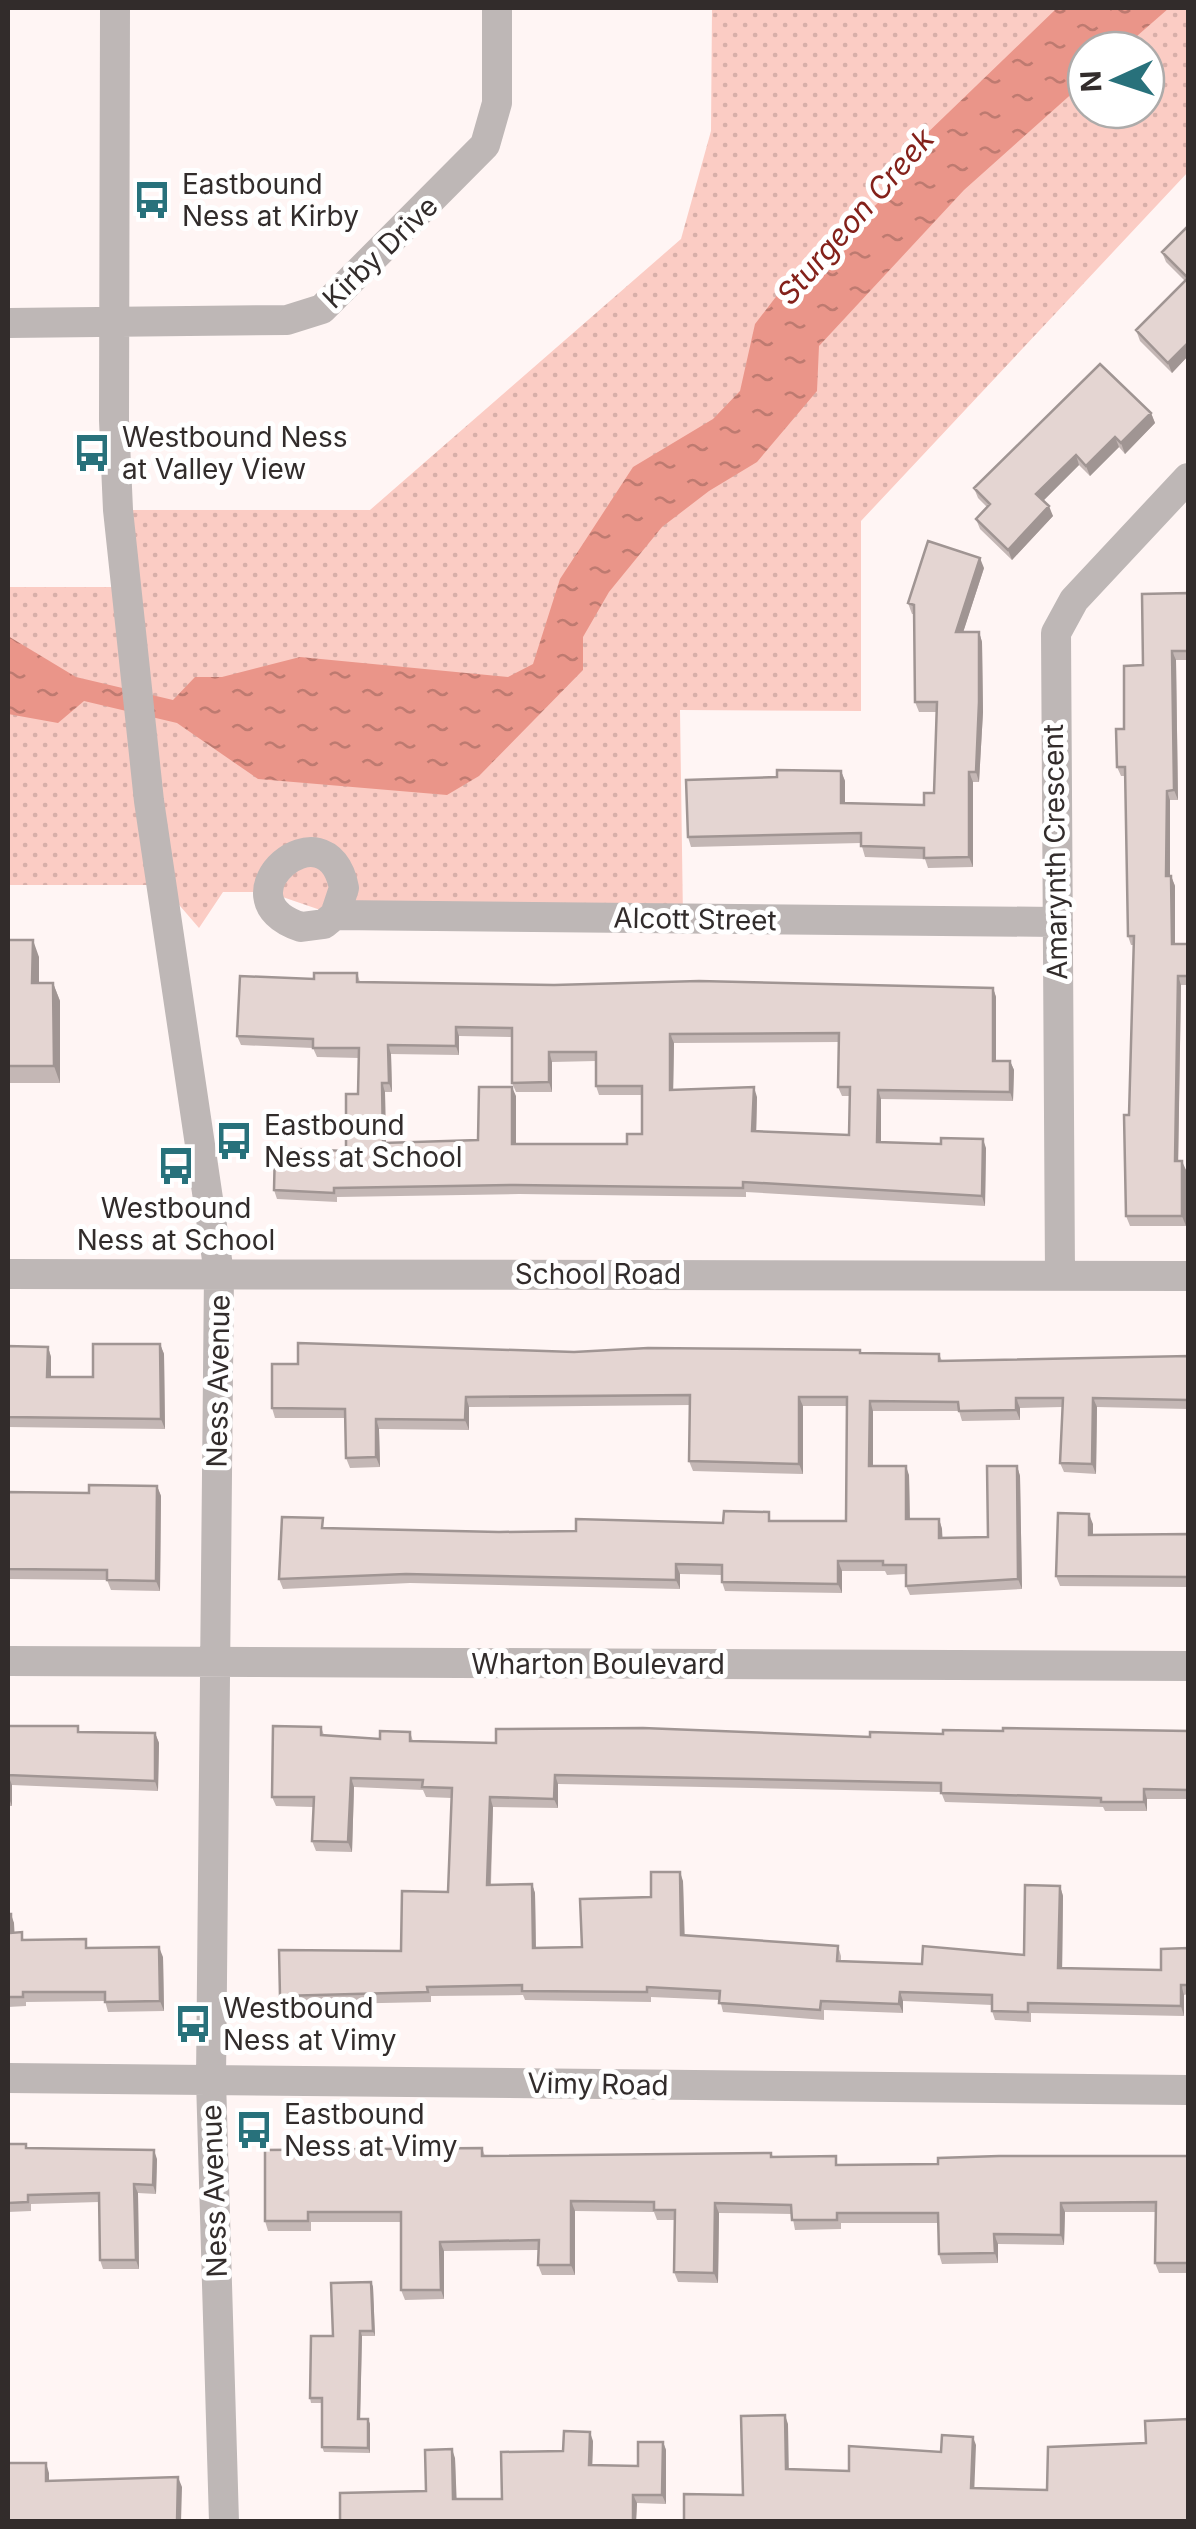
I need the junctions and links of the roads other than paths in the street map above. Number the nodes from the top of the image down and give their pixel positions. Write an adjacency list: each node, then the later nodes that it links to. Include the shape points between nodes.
1 (115, 8): 4 (street, Ness Avenue)
2 (497, 8): 4 (street, Kirby Drive, via 497,103 486,145 336,299 287,320)
3 (8, 323): 4 (street, Kirby Drive)
4 (116, 324): 8 (street, Ness Avenue, via 114,420 126,587)
5 (1188, 478): 7 (street, Amarynth Crescent, via 1074,600 1056,633)
6 (334, 915): 7 (street, Alcott Street)
7 (1055, 922): 10 (street, Amarynth Crescent)
8 (219, 1273): 9 (street, School Road); 10 (street, School Road); 13 (street, Ness Avenue)
9 (8, 1274)
10 (1060, 1276): 11 (street, School Road)
11 (1188, 1276)
12 (8, 1661): 13 (street, Wharton Boulevard)
13 (215, 1662): 14 (street, Wharton Boulevard); 16 (street, Ness Avenue)
14 (1188, 1666)
15 (8, 2078): 16 (street, Vimy Road)
16 (211, 2080): 17 (street, Vimy Road); 18 (street, Ness Avenue)
17 (1188, 2090)
18 (224, 2522)

